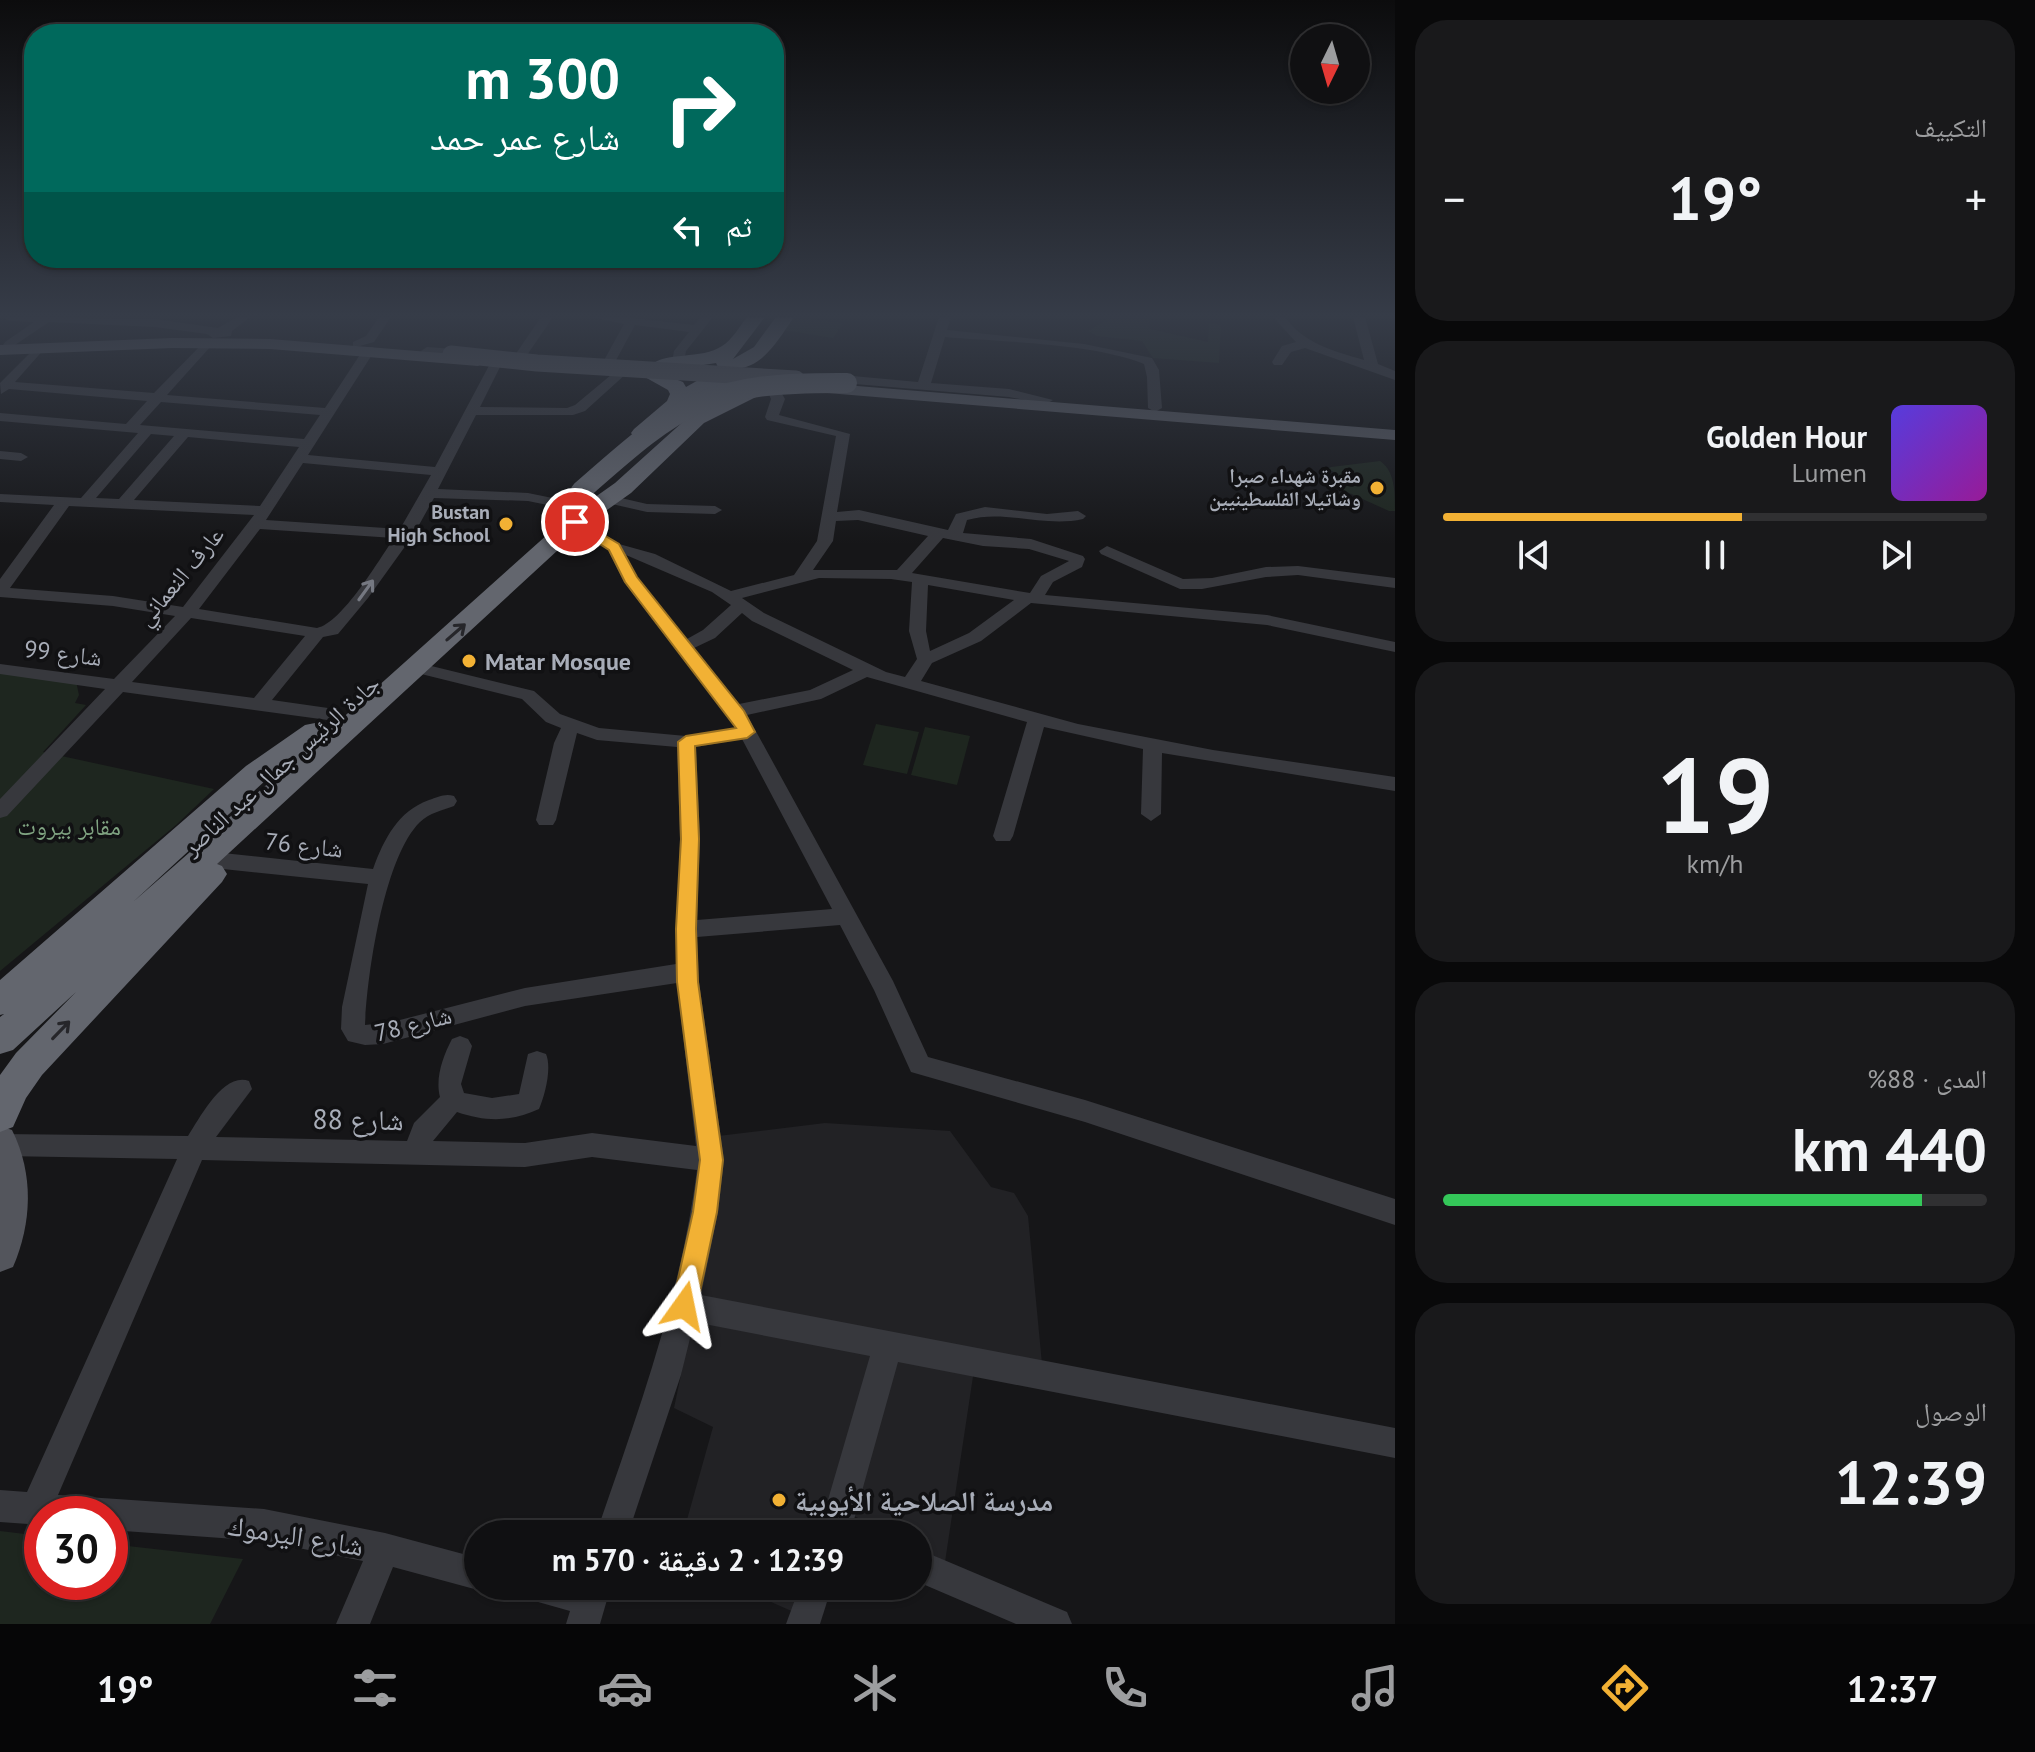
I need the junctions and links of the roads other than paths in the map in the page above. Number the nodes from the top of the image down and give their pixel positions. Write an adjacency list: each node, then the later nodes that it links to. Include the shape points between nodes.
1 (85, 393): 17 (street)
2 (162, 393): 17 (street)
3 (342, 393): 22 (street, عارف النعماني)
4 (480, 393): 21 (street)
5 (590, 393): 21 (street, via 580,408 568,412)
6 (680, 393): 19 (highway)
7 (690, 393): 19 (highway)
8 (706, 393): 43 (highway)
9 (722, 393): 43 (highway, bridge, via 658,426)
10 (725, 393): 24 (highway)
11 (751, 393): 24 (highway)
12 (778, 393): 47 (street, via 772,417 843,434)
13 (915, 393): 31 (main road)
14 (943, 393): 18 (main road)
15 (1008, 393): 18 (street)
16 (1154, 393): 20 (street)
17 (158, 397): 22 (street); 27 (street)
18 (1040, 399): 20 (main road)
19 (675, 404): 43 (highway, via 592,475)
20 (1155, 408): 26 (main road)
21 (471, 411): 36 (street)
22 (330, 412): 32 (street, عارف النعماني)
23 (0, 417): 27 (street)
24 (697, 419): 40 (highway)
25 (1395, 420): 26 (main road)
26 (1338, 424): 28 (main road)
27 (129, 429): 29 (street)
28 (1395, 429)
29 (147, 431): 30 (street); 41 (street)
30 (183, 435): 32 (street); 42 (street)
31 (1395, 435)
32 (310, 444): 35 (street, عارف النعماني)
33 (0, 455): 34 (street)
34 (21, 457)
35 (300, 458): 36 (street); 46 (street, عارف النعماني)
36 (440, 472): 37 (street)
37 (430, 493): 43 (street, via 528,497); 48 (street)
38 (0, 498): 39 (street)
39 (66, 499): 41 (street); 56 (street)
40 (608, 499): 43 (highway); 44 (street, via 647,508)
41 (87, 500): 42 (street)
42 (124, 503): 46 (street)
43 (571, 509): 50 (street); 64 (highway, جادة الرئيس جمال عبد الناصر, one-way to 43); 72 (highway, جادة الرئيس جمال عبد الناصر, via 499,566)
44 (715, 510)
45 (1078, 516): 49 (street, via 969,514)
46 (260, 517): 48 (street); 59 (street, عارف النعماني)
47 (830, 517): 49 (street, via 859,515); 53 (street, via 823,546)
48 (406, 534): 60 (street, one-way to 48, via 340,625)
49 (946, 534): 52 (street); 57 (street, via 1031,544 1077,559 1047,579)
50 (614, 547): 58 (street, via 649,557); 61 (street, via 630,579)
51 (1107, 551): 55 (street, via 1193,586 1301,570)
52 (902, 575): 53 (street); 54 (street)
53 (800, 577): 58 (street)
54 (920, 577): 57 (street); 63 (street, via 919,632)
55 (1395, 583)
56 (0, 591): 59 (street)
57 (1032, 598): 62 (street, via 1267,620); 63 (street, via 975,637)
58 (736, 600): 61 (street, via 709,634); 66 (street, via 753,615)
59 (188, 612): 60 (street); 67 (street, عارف النعماني)
60 (317, 633): 69 (street)
61 (684, 647): 70 (street)
62 (1395, 647)
63 (926, 659): 68 (street)
64 (415, 667): 72 (highway, جادة الرئيس جمال عبد الناصر); 73 (street, via 528,695)
65 (0, 669): 67 (street, شارع 99)
66 (866, 670): 68 (street); 70 (street, via 815,695)
67 (121, 684): 69 (street, شارع 99); 79 (street, عارف النعماني)
68 (910, 684): 71 (street)
69 (259, 704): 72 (street, شارع 99)
70 (735, 711): 74 (street)
71 (1037, 718): 76 (street); 82 (street)
72 (335, 722): 83 (highway, via 315,770); 87 (highway, جادة الرئيس جمال عبد الناصر); 89 (highway, via 256,773); 90 (highway, جادة الرئيس جمال عبد الناصر)
73 (571, 727): 75 (street); 81 (street)
74 (747, 732): 75 (street); 85 (street)
75 (686, 742): 86 (street)
76 (1153, 744): 77 (street); 80 (street)
77 (1395, 784)
78 (447, 801): 84 (street, شارع 78, via 409,821)
79 (0, 811)
80 (1151, 814)
81 (546, 820)
82 (1003, 836)
83 (223, 861): 84 (street, شارع 76); 94 (highway, one-way to 83)
84 (379, 877): 88 (street, شارع 78, via 354,1007 353,1029 360,1036 560,988)
85 (845, 916): 86 (street); 101 (street, via 920,1065 1085,1111)
86 (686, 929): 88 (street)
87 (106, 945): 91 (highway, جادة الرئيس جمال عبد الناصر); 94 (highway, جادة الرئيس جمال عبد الناصر, via 47,1010)
88 (688, 972): 100 (street)
89 (0, 1001)
90 (0, 1021)
91 (0, 1039)
92 (460, 1046): 96 (street, via 449,1084)
93 (537, 1061): 96 (street, via 530,1101 521,1106 468,1106)
94 (10, 1066): 97 (highway, via 11,1089)
95 (240, 1089): 98 (street)
96 (453, 1100): 99 (street, via 423,1131)
97 (1, 1133): 98 (street, شارع 88); 102 (main road, via 10,1194)
98 (194, 1149): 99 (street, شارع 88); 106 (street)
99 (417, 1151): 100 (street, شارع 88, via 525,1155 592,1145)
100 (711, 1160): 103 (street)
101 (1395, 1212)
102 (0, 1255)
103 (684, 1306): 104 (street); 110 (street)
104 (888, 1344): 105 (street); 111 (street)
105 (1395, 1443)
106 (42, 1496)
107 (0, 1506): 108 (street, شارع اليرموك)
108 (24, 1508)
109 (128, 1515): 112 (street, شارع اليرموك, via 264,1525)
110 (617, 1520)
111 (843, 1520)
112 (385, 1549): 113 (street, شارع اليرموك); 116 (street)
113 (464, 1570)
114 (932, 1571): 118 (street)
115 (811, 1600): 117 (street)
116 (353, 1624)
117 (803, 1624)
118 (1055, 1624)

